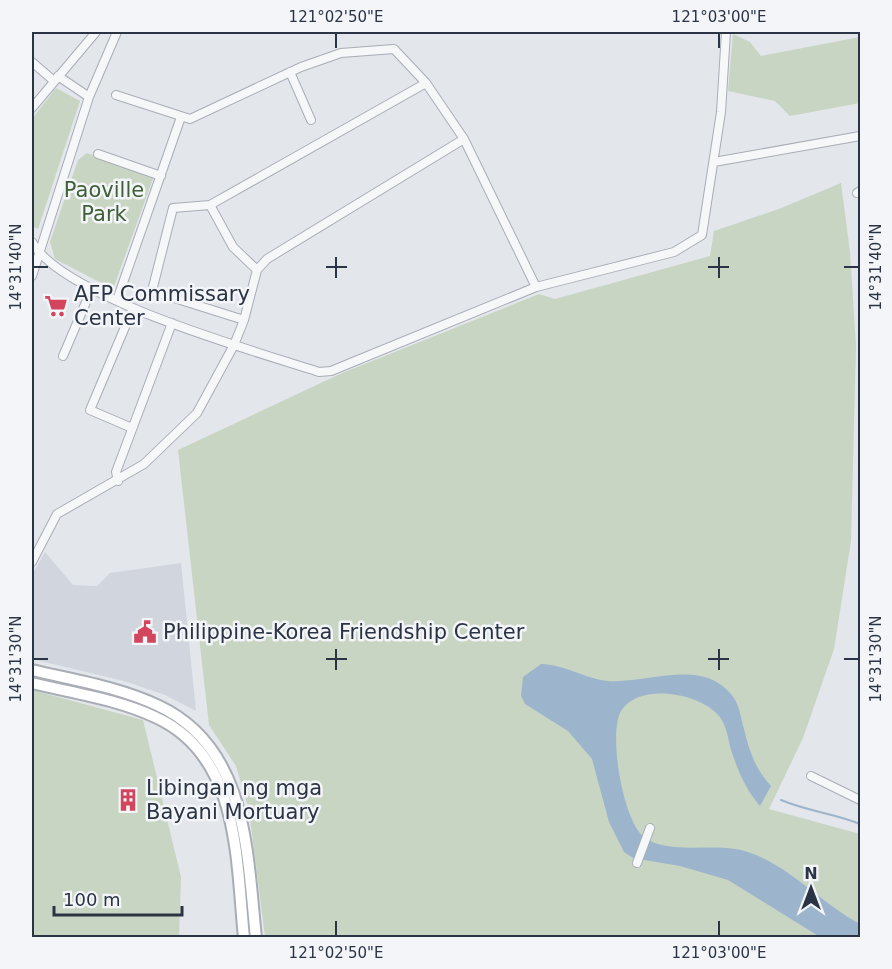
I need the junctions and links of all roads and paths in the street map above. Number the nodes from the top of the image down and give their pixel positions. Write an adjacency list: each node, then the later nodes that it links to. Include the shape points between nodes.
1 (96, 32): 6 (street)
2 (117, 32): 9 (street)
3 (726, 32): 16 (street)
4 (32, 62): 6 (street)
5 (290, 72): 7 (street, via 341,53 394,49); 11 (street, via 190,119); 12 (street)
6 (56, 78): 9 (street); 10 (street)
7 (426, 83): 14 (street); 18 (street)
8 (116, 95): 11 (street)
9 (89, 97): 20 (street)
10 (32, 108)
11 (181, 117): 17 (street)
12 (311, 120)
13 (861, 136): 16 (street)
14 (464, 139): 21 (street, via 267,259); 23 (street)
15 (98, 154): 17 (street)
16 (714, 162): 23 (street, via 705,224 697,239 674,252)
17 (161, 176): 25 (street)
18 (210, 205): 21 (street, via 233,247); 27 (street, via 173,208 152,291)
19 (32, 242): 20 (street)
20 (38, 254): 22 (street); 24 (street, via 53,267)
21 (257, 270): 27 (street)
22 (32, 276)
23 (536, 287): 29 (street, via 331,371 319,372)
24 (92, 288): 25 (street); 30 (street)
25 (117, 300): 26 (street)
26 (133, 308): 28 (street); 31 (street, via 90,410)
27 (244, 320): 29 (street)
28 (172, 323): 29 (street); 31 (street)
29 (234, 345): 32 (street, via 197,413 178,435)
30 (63, 356)
31 (132, 428): 32 (street, via 116,472)
32 (118, 481): 33 (street, via 57,514)
33 (32, 562)
34 (32, 670): 39 (main road, via 159,705 195,729 213,749 228,776 242,820)
35 (32, 683): 39 (main road, via 133,708 174,727 203,755 218,779)
36 (811, 776): 37 (street)
37 (861, 800)
38 (650, 828): 40 (street)
39 (240, 841): 41 (main road); 42 (main road)
40 (637, 863)
41 (244, 938)
42 (256, 938)

